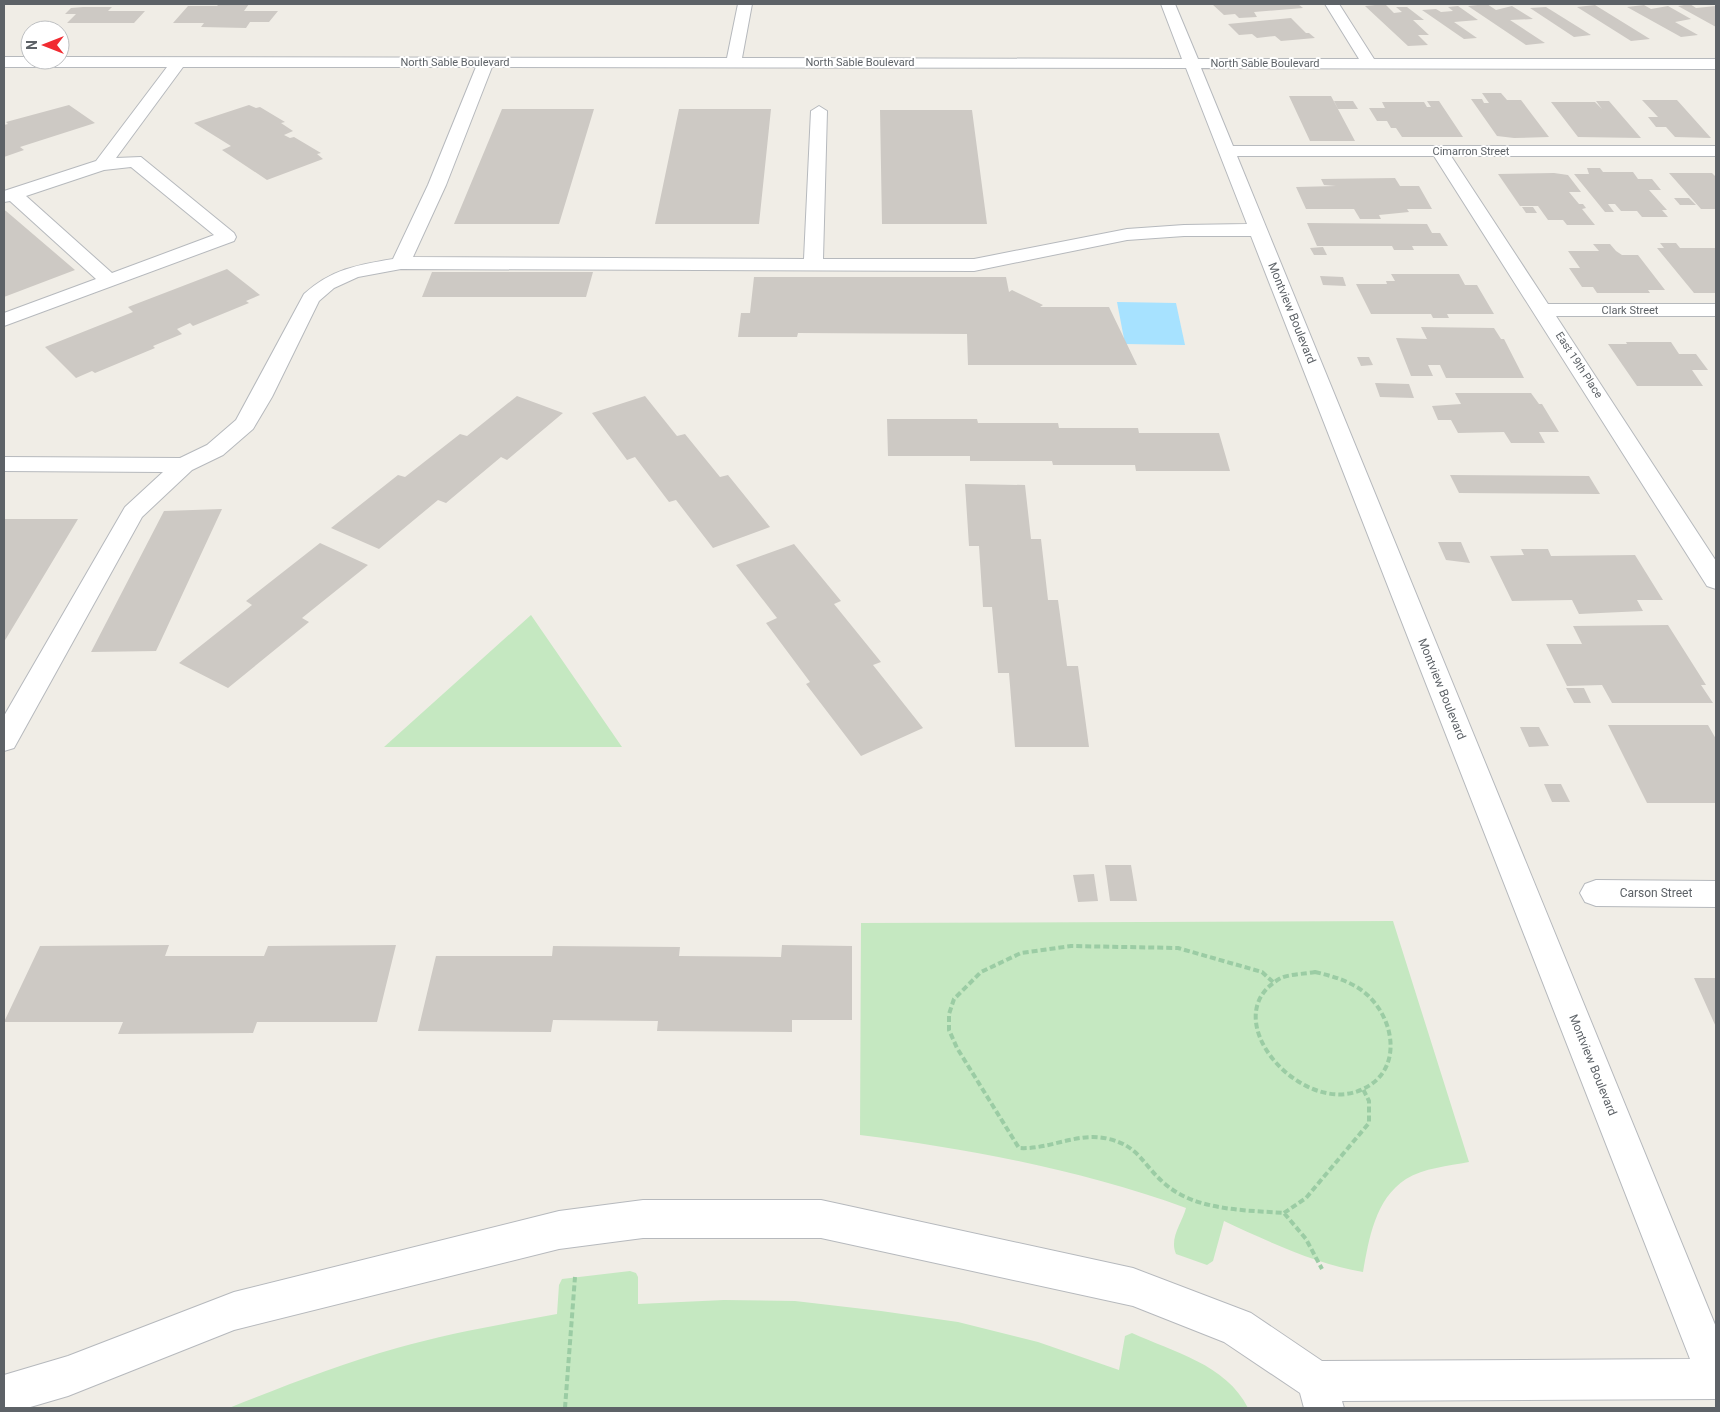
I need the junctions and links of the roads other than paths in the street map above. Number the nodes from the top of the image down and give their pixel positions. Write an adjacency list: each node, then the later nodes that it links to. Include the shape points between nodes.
1 (744, 4): 7 (street)
2 (1168, 4): 8 (street, Montview Boulevard)
3 (1332, 4): 9 (street)
4 (4, 62): 5 (street, North Sable Boulevard)
5 (179, 62): 6 (street, North Sable Boulevard); 15 (street)
6 (486, 62): 7 (street, North Sable Boulevard); 18 (street, via 437,185)
7 (734, 62): 8 (street, North Sable Boulevard)
8 (1192, 63): 9 (street, North Sable Boulevard); 12 (street, Montview Boulevard)
9 (1369, 63): 10 (street, North Sable Boulevard)
10 (1716, 64)
11 (819, 111): 19 (street)
12 (1226, 151): 13 (street, Cimarron Street); 17 (street, Montview Boulevard)
13 (1439, 151): 14 (street, Cimarron Street); 21 (street, East 19th Place)
14 (1716, 151)
15 (102, 165): 16 (street); 20 (street, via 135,161 227,237)
16 (9, 196): 20 (street)
17 (1259, 230): 19 (street, via 1167,231 1111,236 1008,261 974,265); 31 (street, Montview Boulevard)
18 (401, 262): 19 (street); 25 (street, via 353,272 327,284 311,298 244,424 215,450)
19 (813, 263)
20 (110, 280): 23 (street)
21 (1543, 310): 22 (street, Clark Street); 26 (street, East 19th Place)
22 (1716, 310)
23 (4, 320)
24 (4, 464): 25 (street)
25 (184, 465): 28 (street, via 134,512)
26 (1705, 543): 27 (street, East 19th Place)
27 (1716, 580)
28 (4, 740)
29 (1596, 893): 30 (street, Carson Street)
30 (1716, 894)
31 (1716, 1377): 33 (street)
32 (4, 1395): 33 (street, via 68,1376 234,1311 559,1230 643,1219 821,1219 1133,1287 1237,1328)
33 (1320, 1395)

